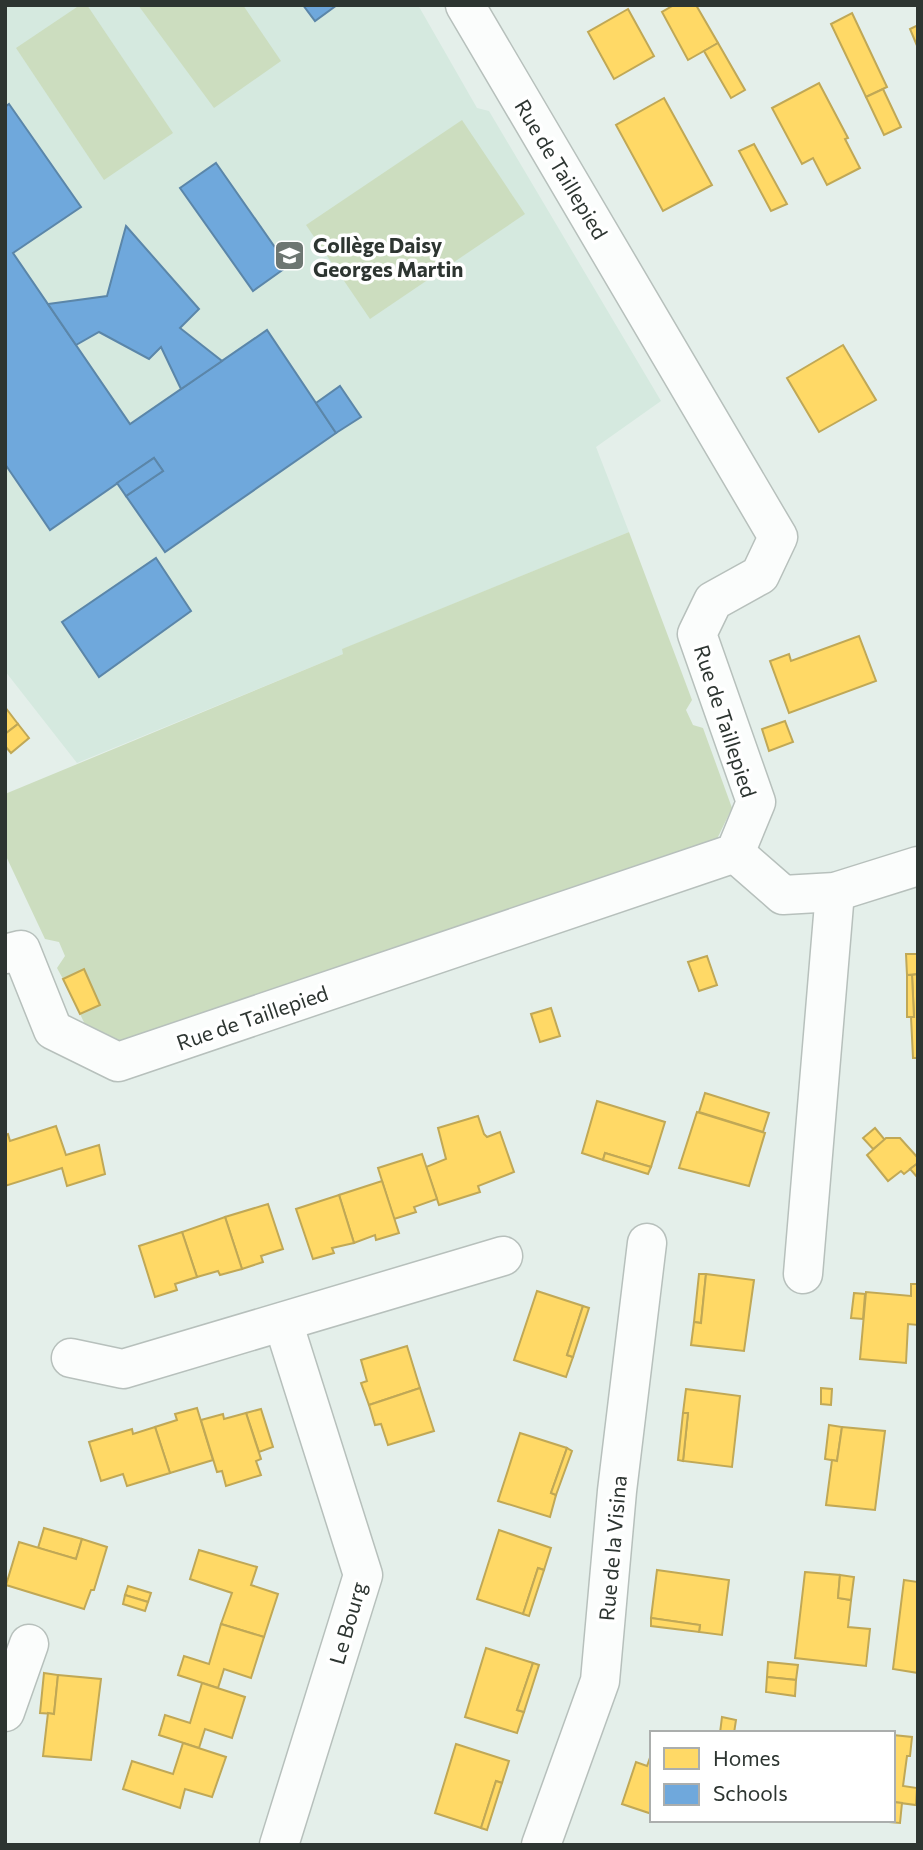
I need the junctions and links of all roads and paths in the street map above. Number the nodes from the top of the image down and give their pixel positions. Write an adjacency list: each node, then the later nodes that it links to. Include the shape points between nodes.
1 (465, 5): 2 (street, Rue de Taillepied, via 778,537 760,575 713,601 697,634 756,802)
2 (735, 853): 4 (street, via 783,895); 5 (street, Rue de Taillepied, via 118,1062 53,1030 21,950)
3 (918, 866): 4 (street)
4 (835, 892): 8 (street)
5 (5, 954)
6 (647, 1243): 14 (street, Rue de la Visina, via 600,1681)
7 (503, 1256): 9 (street)
8 (803, 1274)
9 (283, 1322): 10 (street, via 123,1369); 13 (street, Le Bourg, via 363,1575)
10 (71, 1358)
11 (29, 1644): 12 (street)
12 (5, 1712)
13 (279, 1845)
14 (541, 1845)

